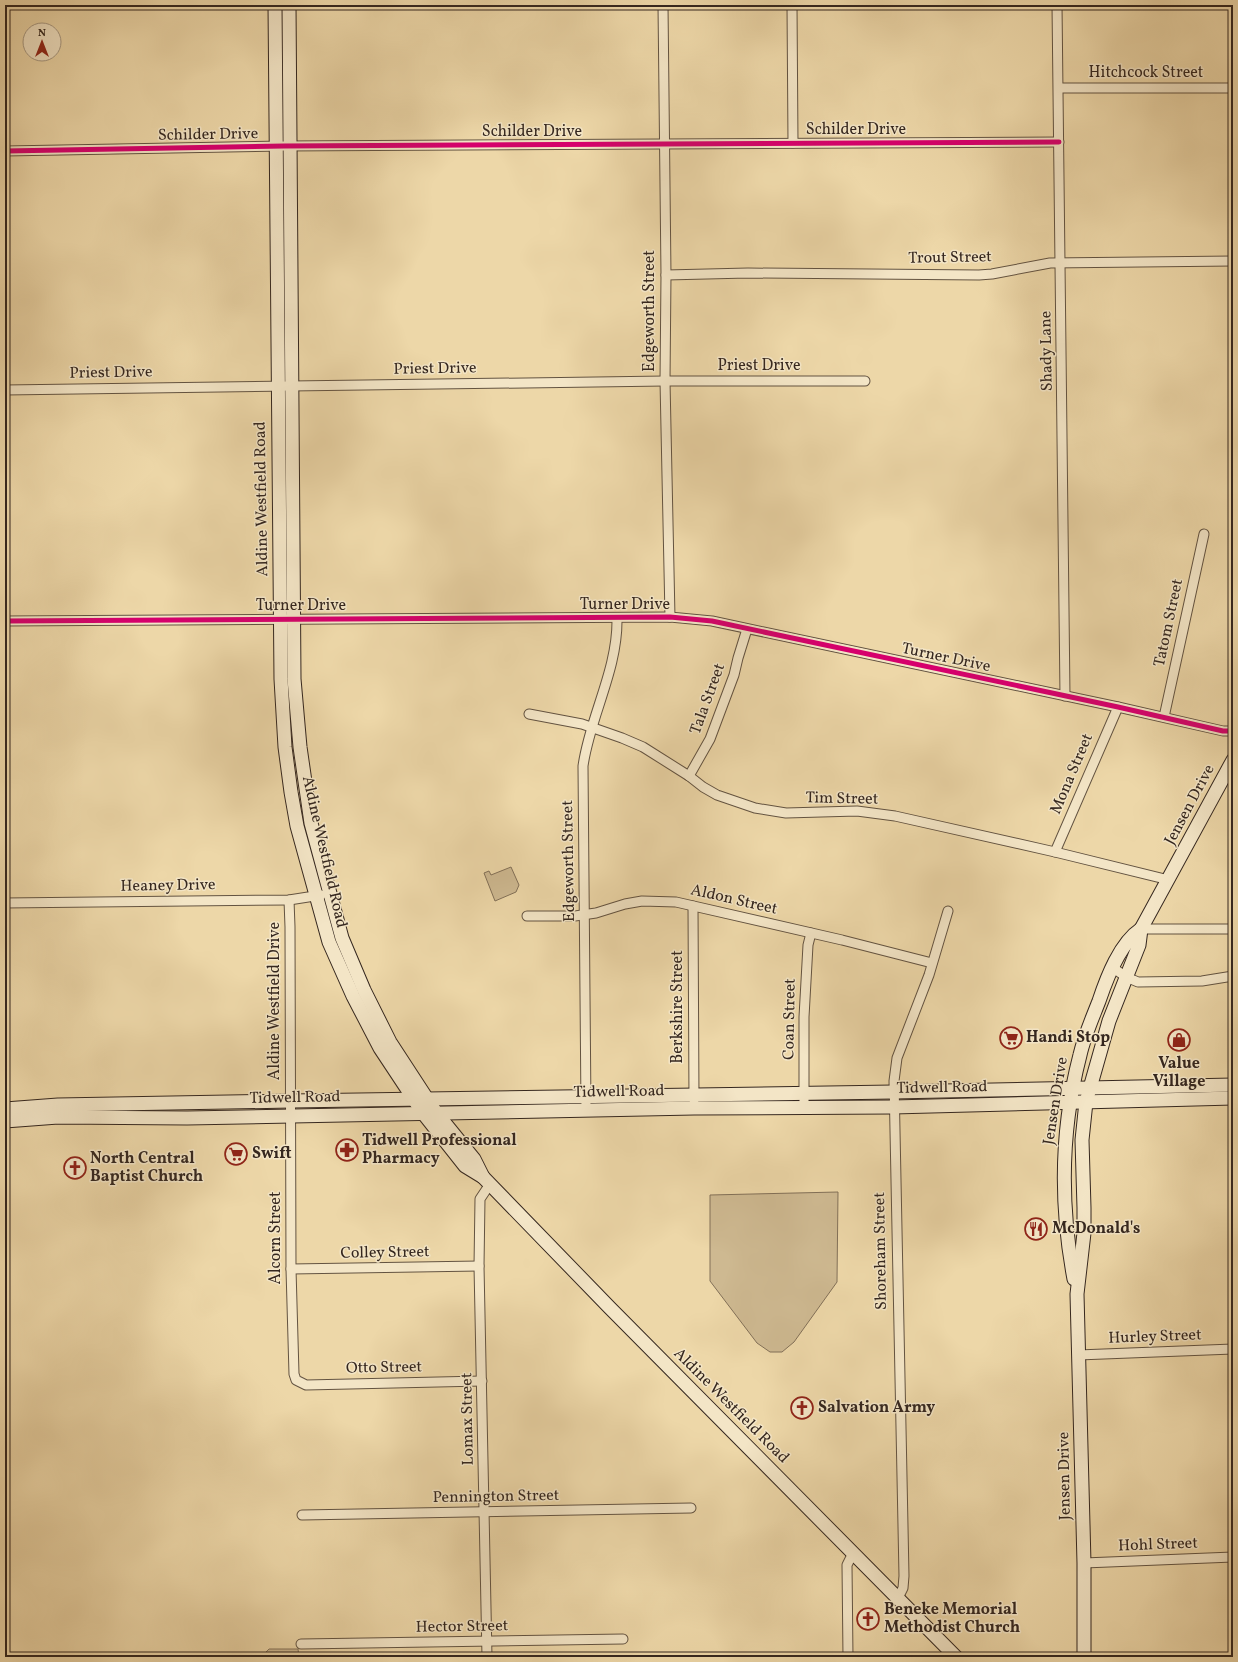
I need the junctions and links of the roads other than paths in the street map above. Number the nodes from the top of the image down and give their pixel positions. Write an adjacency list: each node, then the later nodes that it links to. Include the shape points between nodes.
1 (275, 5): 11 (main road, Aldine Westfield Road)
2 (288, 5): 12 (main road, Aldine Westfield Road)
3 (663, 5): 10 (street, Edgeworth Street)
4 (792, 5): 9 (street)
5 (1058, 5): 6 (street, Shady Lane)
6 (1059, 88): 7 (street, Hitchcock Street); 8 (street, Shady Lane)
7 (1233, 88)
8 (1059, 142): 9 (street, Schilder Drive); 15 (street, Shady Lane)
9 (793, 143): 10 (street, Schilder Drive)
10 (664, 144): 12 (street, Schilder Drive); 18 (street, Edgeworth Street)
11 (276, 147): 12 (street, Schilder Drive); 13 (street, Schilder Drive); 16 (main road, Aldine Westfield Road)
12 (289, 147): 17 (main road, Aldine Westfield Road)
13 (5, 151)
14 (1233, 261): 15 (street, Trout Street)
15 (1061, 263): 18 (street, Trout Street, via 978,275); 33 (street, Shady Lane)
16 (277, 265): 17 (main road); 21 (main road, Aldine Westfield Road)
17 (290, 265): 22 (main road, Aldine Westfield Road)
18 (666, 275): 19 (street, Edgeworth Street)
19 (665, 381): 20 (street, Priest Drive); 22 (street, Priest Drive); 27 (street, Edgeworth Street)
20 (865, 381)
21 (278, 386): 22 (street, Priest Drive); 23 (street, Priest Drive); 24 (main road, Aldine Westfield Road)
22 (292, 386): 25 (main road, Aldine Westfield Road)
23 (5, 390)
24 (280, 500): 25 (main road); 29 (main road, Aldine Westfield Road)
25 (293, 500): 30 (main road, Aldine Westfield Road)
26 (1204, 534): 36 (street, Tatom Street)
27 (670, 617): 28 (street, Turner Drive); 32 (street, Turner Drive, via 712,621)
28 (617, 618): 30 (street, Turner Drive); 37 (street, Edgeworth Street, via 613,655)
29 (280, 619): 30 (street, Turner Drive); 31 (street, Turner Drive); 44 (main road, Aldine Westfield Road, via 287,768 297,826)
30 (293, 619): 43 (main road, Aldine Westfield Road, via 294,679 305,789 311,823)
31 (5, 621)
32 (747, 629): 33 (street, Turner Drive); 40 (street, Tala Street, via 734,675 710,739)
33 (1065, 696): 34 (street, Turner Drive)
34 (1118, 707): 36 (street, Turner Drive); 41 (street, Mona Street)
35 (529, 714): 37 (street, Tim Street)
36 (1164, 717): 38 (street, Turner Drive)
37 (592, 727): 40 (street, Tim Street, via 644,747); 49 (street, Edgeworth Street, via 583,766)
38 (1233, 731)
39 (1233, 760): 42 (main road, Jensen Drive)
40 (688, 776): 41 (street, Tim Street, via 717,795 755,808 786,813 850,811 881,814)
41 (1055, 852): 42 (street, Tim Street)
42 (1168, 880): 51 (main road, Jensen Drive)
43 (330, 893): 44 (street, Heaney Drive); 58 (main road, Aldine Westfield Road)
44 (316, 896): 45 (street, Heaney Drive); 58 (main road, Aldine Westfield Road, via 328,942)
45 (289, 900): 46 (street, Heaney Drive); 69 (street, Aldine Westfield Drive)
46 (5, 903)
47 (693, 906): 49 (street, Aldon Street, via 642,901); 53 (street, Aldon Street); 70 (street, Berkshire Street)
48 (948, 911): 54 (street, Shoreham Street)
49 (584, 915): 50 (street, Aldon Street); 74 (street, Edgeworth Street)
50 (528, 916)
51 (1141, 929): 52 (street); 55 (main road, Jensen Drive, via 1132,935); 57 (main road, Jensen Drive, via 1139,945)
52 (1233, 929)
53 (811, 933): 54 (street, Aldon Street); 64 (street, Coan Street, via 806,988)
54 (932, 962): 63 (street, Shoreham Street, via 897,1058)
55 (1112, 967): 57 (street); 62 (main road, Jensen Drive, via 1080,1055)
56 (1233, 976): 57 (street, via 1202,981 1138,982)
57 (1126, 977): 61 (main road, Jensen Drive, via 1109,1021)
58 (358, 993): 66 (main road, Aldine Westfield Road, via 380,1048); 67 (main road, Aldine Westfield Road)
59 (1233, 1084): 60 (main road, Tidwell Road)
60 (1176, 1086): 61 (main road, Tidwell Road); 68 (main road)
61 (1090, 1088): 62 (main road, Tidwell Road); 72 (main road, Jensen Drive)
62 (1073, 1089): 63 (main road, Tidwell Road); 71 (main road, Jensen Drive)
63 (893, 1092): 64 (main road, Tidwell Road); 76 (street, Shoreham Street)
64 (804, 1093): 70 (main road, Tidwell Road); 75 (street, Coan Street)
65 (1233, 1098): 68 (main road, Tidwell Road)
66 (415, 1100): 67 (main road, Tidwell Road); 69 (main road, Tidwell Road); 79 (main road, Aldine Westfield Road)
67 (428, 1100): 74 (main road, Tidwell Road); 80 (main road, Aldine Westfield Road)
68 (1177, 1100): 72 (main road, Tidwell Road)
69 (291, 1101): 73 (main road, Tidwell Road); 81 (street, Alcorn Street)
70 (694, 1101): 74 (main road, Tidwell Road); 75 (main road, Tidwell Road)
71 (1070, 1102): 72 (main road, Tidwell Road); 76 (main road, Tidwell Road); 87 (main road, Jensen Drive, via 1065,1142 1065,1206 1067,1244)
72 (1086, 1102): 87 (main road, Jensen Drive, via 1082,1140 1084,1233)
73 (188, 1103): 78 (main road, Tidwell Road); 82 (main road)
74 (586, 1103): 80 (main road, Tidwell Road)
75 (804, 1107): 76 (main road, Tidwell Road)
76 (893, 1107): 98 (street, Shoreham Street, via 904,1576 903,1588)
77 (5, 1109): 78 (main road, Tidwell Road)
78 (58, 1111): 82 (main road, Tidwell Road); 83 (main road, Tidwell Road)
79 (423, 1113): 80 (main road, Tidwell Road); 81 (main road, Tidwell Road); 84 (main road, Aldine Westfield Road, via 465,1166)
80 (437, 1113): 84 (main road, Aldine Westfield Road, via 474,1159)
81 (291, 1115): 82 (main road, Tidwell Road); 86 (street, Alcorn Street)
82 (187, 1118)
83 (5, 1122)
84 (486, 1180): 85 (street, Lomax Street, via 480,1199); 95 (main road, Aldine Westfield Road)
85 (479, 1266): 86 (street, Colley Street); 91 (street, Lomax Street)
86 (291, 1269): 90 (street, Alcorn Street)
87 (1077, 1294): 89 (main road, Jensen Drive)
88 (1233, 1349): 89 (street, Hurley Street)
89 (1078, 1355): 97 (main road, Jensen Drive)
90 (294, 1374): 91 (street, Otto Street, via 296,1380 306,1385)
91 (482, 1381): 93 (street, Lomax Street)
92 (691, 1508): 93 (street, Pennington Street)
93 (485, 1512): 94 (street, Pennington Street); 100 (street, Lomax Street)
94 (302, 1515)
95 (853, 1553): 98 (main road, Aldine Westfield Road); 103 (street, via 847,1565)
96 (1233, 1557): 97 (street, Hohl Street)
97 (1084, 1563): 105 (main road, Jensen Drive)
98 (898, 1598): 104 (main road, Aldine Westfield Road)
99 (623, 1639): 100 (street, Hector Street)
100 (487, 1642): 101 (street, Hector Street); 102 (street, Lomax Street)
101 (301, 1644)
102 (487, 1657)
103 (848, 1657)
104 (956, 1657)
105 (1084, 1657)

